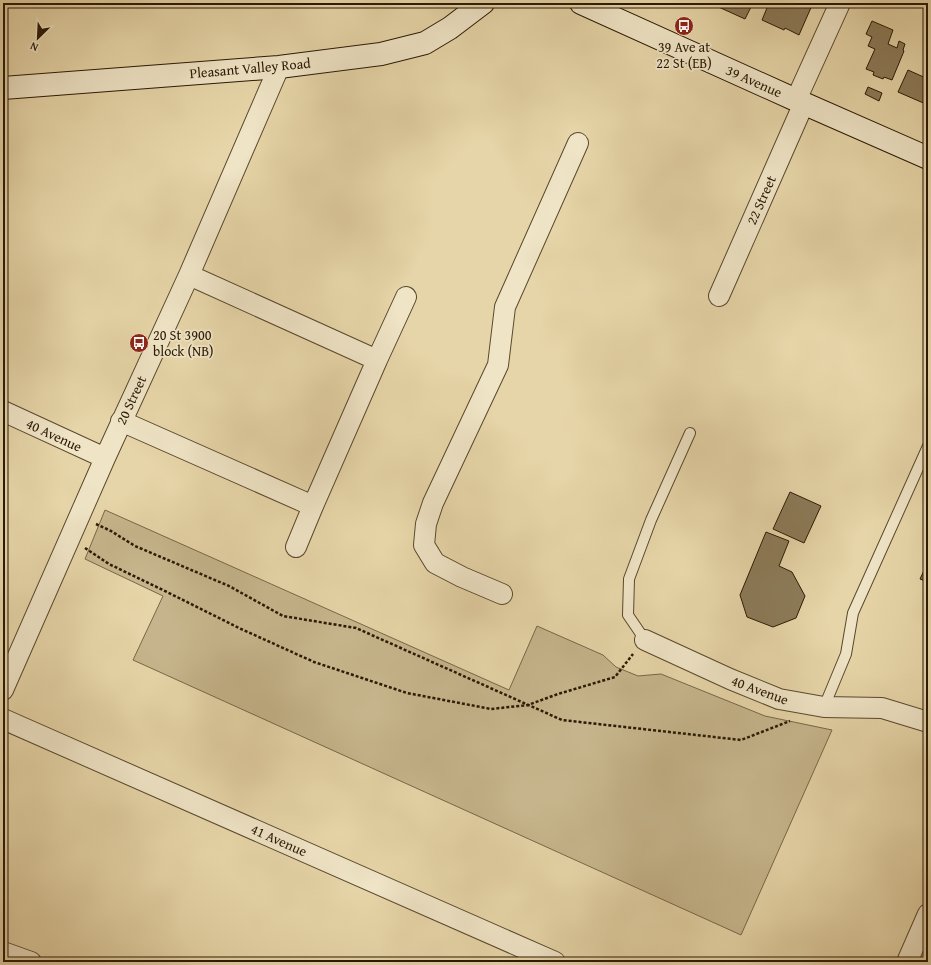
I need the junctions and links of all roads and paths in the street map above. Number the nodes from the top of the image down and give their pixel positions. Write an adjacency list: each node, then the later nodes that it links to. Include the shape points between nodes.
1 (483, 3): 4 (street, Pleasant Valley Road, via 450,28 424,43 381,54)
2 (581, 3): 6 (street, 39 Avenue)
3 (840, 3): 6 (street, 22 Street)
4 (279, 67): 5 (street, Pleasant Valley Road); 9 (street, 20 Street)
5 (3, 88)
6 (800, 102): 8 (street, 39 Avenue); 10 (street, 22 Street)
7 (578, 143): 22 (street, via 505,307 498,365 433,503 426,524 424,545 436,563)
8 (928, 158)
9 (189, 274): 12 (street); 14 (street, 20 Street)
10 (719, 296)
11 (406, 297): 12 (street)
12 (377, 360): 18 (street)
13 (3, 411): 17 (street, 40 Avenue)
14 (121, 421): 17 (street, 20 Street); 18 (street)
15 (690, 433): 23 (lane, via 628,579 628,616)
16 (928, 446): 26 (lane, via 853,613 846,654)
17 (104, 458): 19 (street, 20 Street)
18 (313, 506): 21 (street)
19 (79, 516): 20 (street, 20 Street); 25 (path, via 135,546 229,586 283,616 356,628)
20 (70, 538): 24 (street, 20 Street); 25 (path, via 109,564 314,662 407,693 491,709)
21 (296, 547)
22 (502, 594)
23 (645, 640): 25 (path, via 615,677); 26 (street, 40 Avenue, via 730,680 779,699)
24 (3, 690)
25 (528, 705): 27 (path, via 562,720 741,740)
26 (824, 708): 29 (street, 40 Avenue, via 882,708)
27 (796, 718)
28 (3, 719): 33 (street, 41 Avenue)
29 (928, 722)
30 (928, 914): 34 (street)
31 (3, 952): 32 (street)
32 (31, 962)
33 (555, 962)
34 (907, 962)

